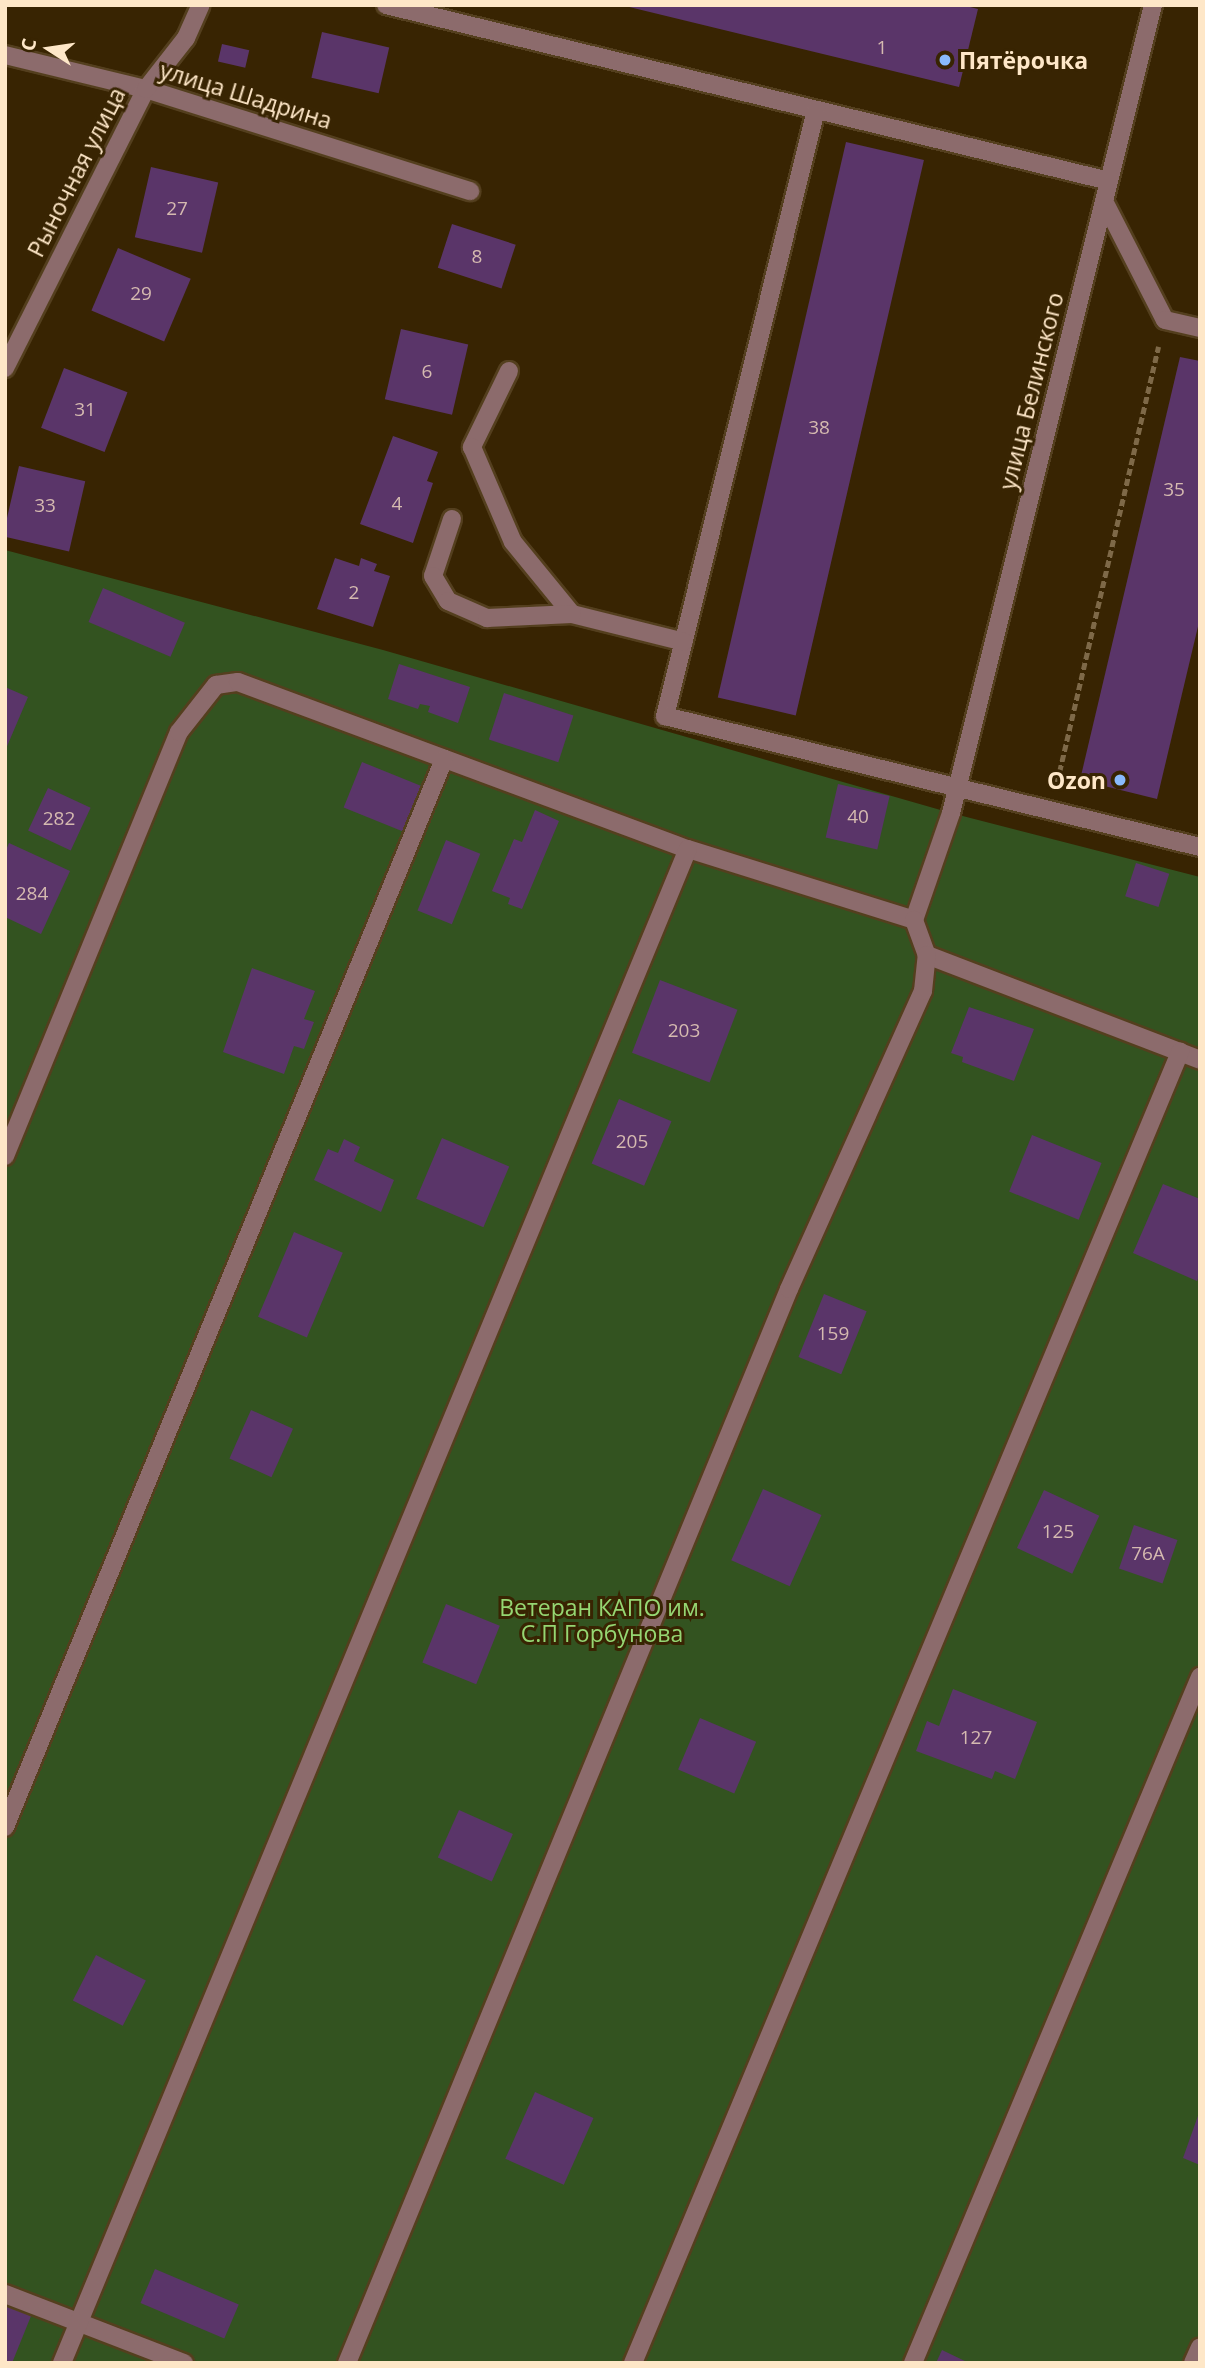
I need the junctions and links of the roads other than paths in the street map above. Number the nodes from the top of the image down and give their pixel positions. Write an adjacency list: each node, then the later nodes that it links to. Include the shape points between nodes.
1 (201, 5): 5 (street, Рыночная улица, via 186,38)
2 (386, 5): 6 (street)
3 (1153, 5): 7 (street, улица Белинского)
4 (5, 55): 5 (street, улица Шадрина)
5 (146, 89): 8 (street, улица Шадрина); 11 (street, Рыночная улица)
6 (816, 110): 7 (street); 15 (street)
7 (1109, 181): 9 (street, улица Белинского)
8 (470, 191)
9 (1105, 202): 10 (street, via 1165,320); 17 (street, улица Белинского)
10 (1200, 328)
11 (5, 368)
12 (509, 372): 14 (street, via 472,447 513,542)
13 (452, 519): 14 (street, via 433,576 448,601 487,618)
14 (572, 614): 15 (street)
15 (684, 642): 17 (street, via 665,716)
16 (444, 758): 19 (street); 24 (street, via 238,682 216,685 179,733); 26 (street)
17 (955, 788): 18 (street); 20 (street, улица Белинского, via 951,813)
18 (1199, 846)
19 (688, 849): 20 (street); 28 (street)
20 (914, 920): 21 (street)
21 (927, 955): 22 (street); 32 (street, via 923,992 789,1289)
22 (1180, 1052): 23 (street); 33 (street)
23 (1200, 1060)
24 (5, 1156)
25 (1200, 1676): 34 (street)
26 (5, 1827)
27 (5, 2294): 28 (street)
28 (79, 2322): 30 (street); 31 (street)
29 (1200, 2347): 35 (street)
30 (62, 2363)
31 (184, 2363)
32 (347, 2363)
33 (633, 2363)
34 (913, 2363)
35 (1193, 2363)

